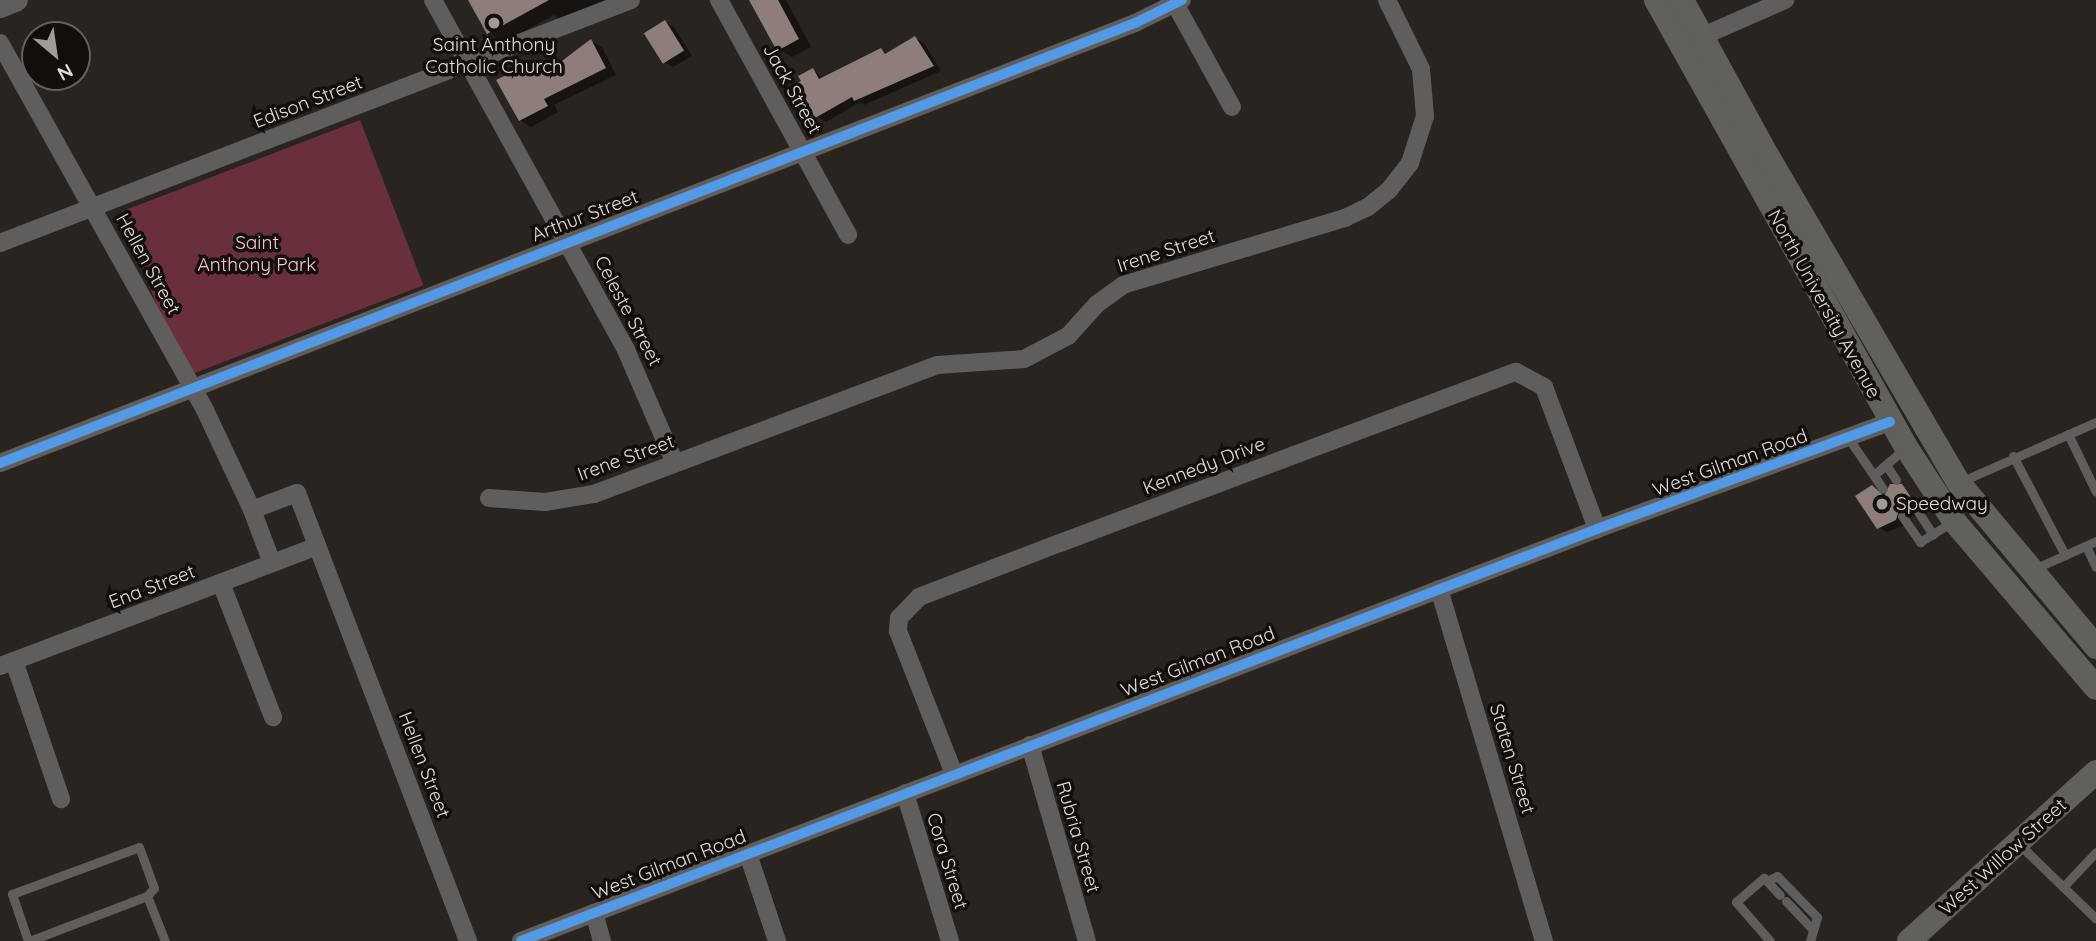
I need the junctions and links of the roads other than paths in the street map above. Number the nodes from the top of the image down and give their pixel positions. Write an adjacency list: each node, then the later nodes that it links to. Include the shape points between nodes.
1 (17, 0): 10 (street)
2 (433, 0): 13 (street, Celeste Street)
3 (719, 0): 15 (street, Jack Street)
4 (1387, 0): 28 (street, Irene Street, via 1421,69 1425,116 1410,163 1368,207 1345,218 1123,285 1097,304 1068,336 1024,359 937,365)
5 (1656, 0): 21 (main road, North University Avenue)
6 (1682, 0): 11 (main road, North University Avenue)
7 (1785, 0): 11 (street)
8 (1177, 1): 14 (street); 15 (street, Arthur Street)
9 (620, 2): 13 (street, Edison Street)
10 (0, 7)
11 (1703, 36): 32 (main road, North University Avenue, via 1767,155)
12 (0, 43): 16 (street, Hellen Street)
13 (467, 63): 16 (street, Edison Street); 18 (street, Celeste Street)
14 (1232, 107)
15 (803, 151): 17 (street, Jack Street); 18 (street, Arthur Street)
16 (93, 208): 19 (street, Edison Street); 20 (street, Hellen Street)
17 (848, 235)
18 (567, 242): 20 (street, Arthur Street); 28 (street, Celeste Street, via 632,362)
19 (0, 243)
20 (193, 388): 27 (street, Arthur Street); 37 (street, Hellen Street)
21 (1890, 422): 24 (street, West Gilman Road); 25 (main road, North University Avenue)
22 (2096, 422): 23 (lane)
23 (2068, 434): 26 (lane); 34 (lane)
24 (1849, 439): 30 (lane); 40 (street, West Gilman Road)
25 (1906, 447): 29 (lane); 39 (main road, North University Avenue)
26 (2013, 456): 32 (lane); 45 (lane)
27 (0, 463)
28 (675, 463): 35 (street, Irene Street, via 567,500)
29 (1886, 465): 30 (lane); 31 (lane)
30 (1874, 475): 33 (lane)
31 (1896, 480)
32 (1959, 483): 48 (main road, North University Avenue)
33 (1883, 489)
34 (2096, 492)
35 (489, 498)
36 (1915, 508): 41 (lane)
37 (252, 510): 43 (street, Hellen Street, via 297,492); 46 (street, Hellen Street)
38 (1902, 516): 41 (lane, via 1920,542)
39 (1954, 521): 41 (lane); 53 (main road, North University Avenue)
40 (1597, 529): 50 (street, West Gilman Road); 56 (street, Kennedy Drive, via 1544,387 1516,372 919,597 900,618 898,631)
41 (1933, 535)
42 (2096, 541): 44 (lane)
43 (317, 546): 46 (street, Ena Street); 71 (street, Hellen Street)
44 (2086, 546): 45 (lane); 47 (lane)
45 (2065, 555): 48 (lane)
46 (272, 563): 49 (street, Ena Street)
47 (2096, 567)
48 (2028, 571): 51 (main road, North University Avenue)
49 (221, 583): 52 (street, Ena Street); 54 (street)
50 (1439, 589): 55 (street, West Gilman Road); 77 (street, Staten Street)
51 (2096, 647)
52 (7, 664): 59 (street)
53 (2096, 688)
54 (273, 717)
55 (1030, 745): 56 (street, West Gilman Road); 76 (street, Rubria Street)
56 (954, 774): 58 (street, West Gilman Road)
57 (2093, 780): 60 (main road, West Willow Street)
58 (905, 793): 62 (street, West Gilman Road); 75 (street, Cora Street)
59 (61, 799)
60 (2018, 843): 64 (lane); 79 (main road, West Willow Street)
61 (2096, 852): 64 (lane)
62 (748, 854): 66 (street, West Gilman Road); 74 (street)
63 (1766, 879): 68 (lane); 68 (lane, via 1777,876 1817,917); 78 (lane, via 1736,902)
64 (2063, 887): 67 (lane)
65 (147, 896): 69 (lane); 69 (lane, via 154,888 139,846 12,894); 70 (lane)
66 (594, 913): 72 (street, West Gilman Road); 73 (street)
67 (2096, 919)
68 (1808, 937)
69 (29, 941)
70 (165, 941)
71 (468, 941)
72 (521, 941)
73 (602, 941)
74 (777, 941)
75 (950, 941)
76 (1087, 941)
77 (1544, 941)
78 (1770, 941)
79 (1909, 941)

